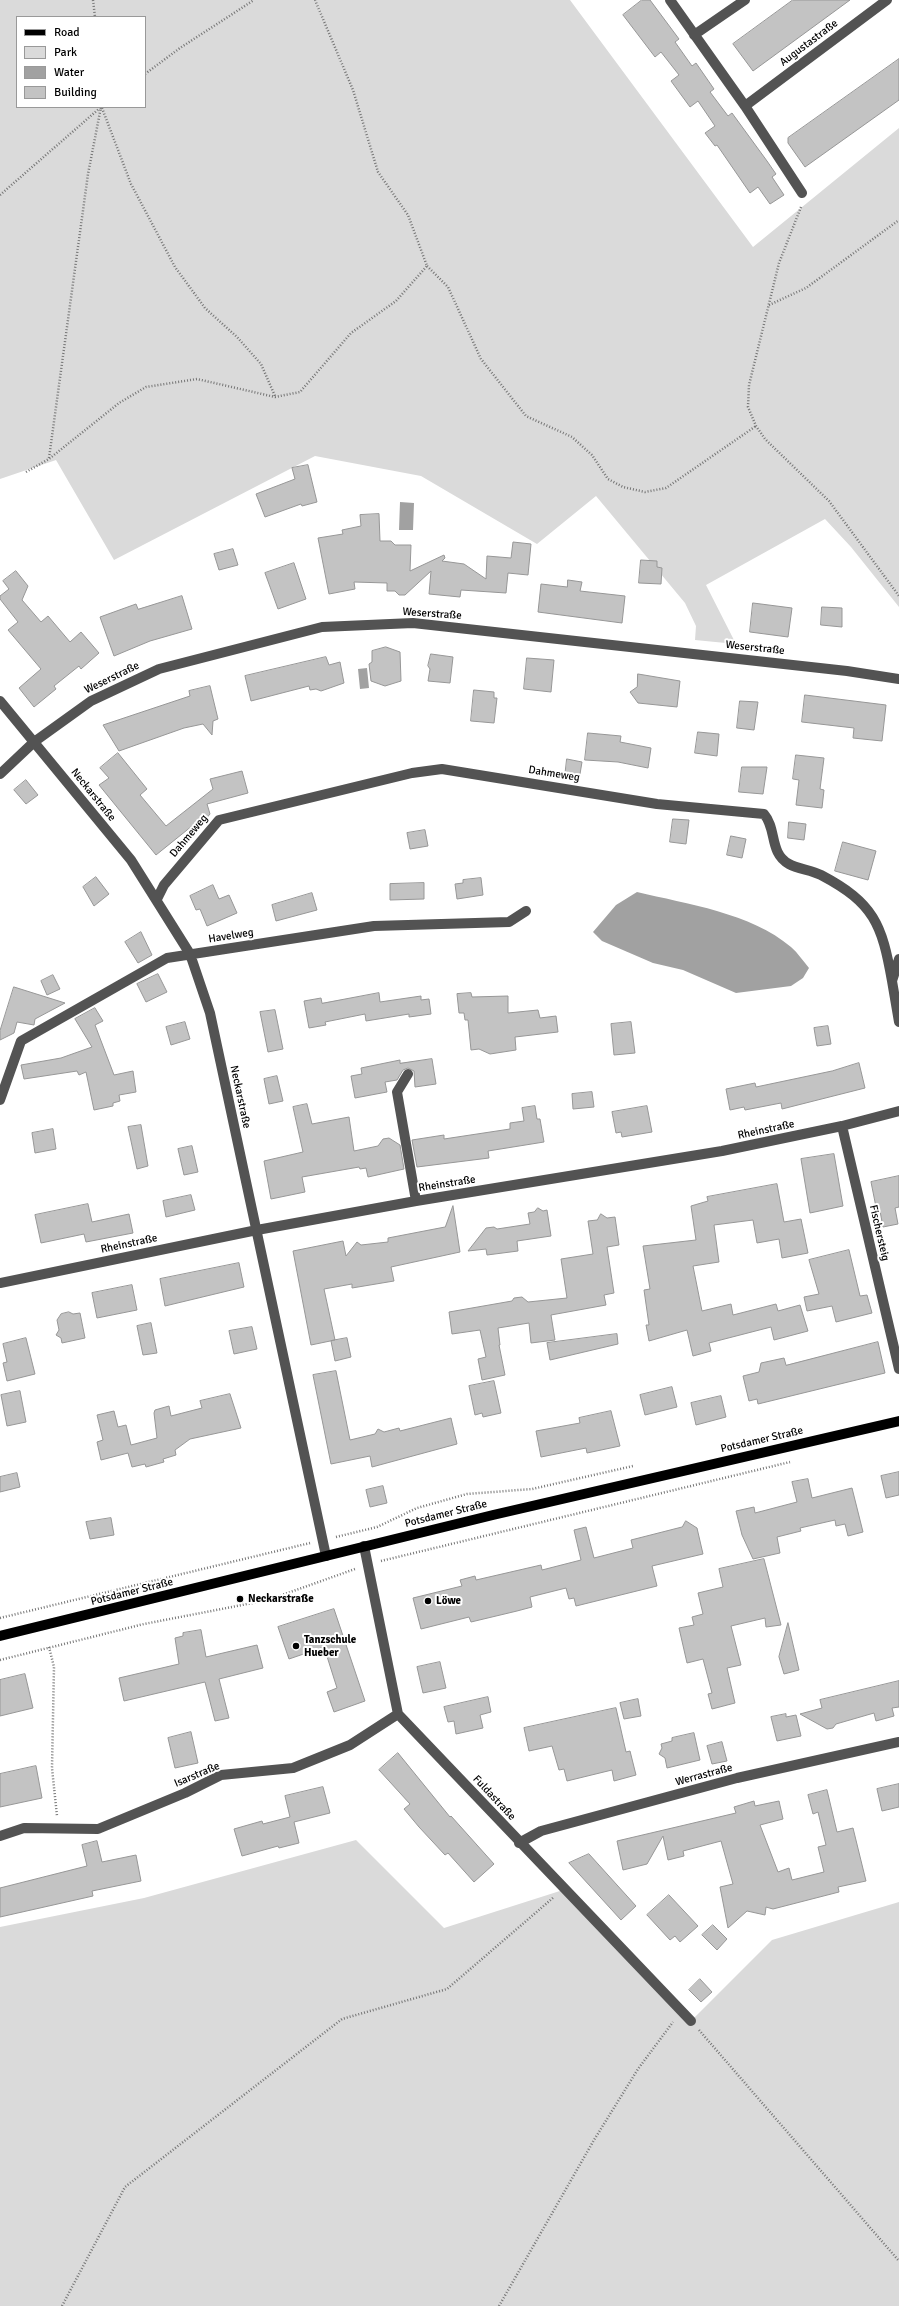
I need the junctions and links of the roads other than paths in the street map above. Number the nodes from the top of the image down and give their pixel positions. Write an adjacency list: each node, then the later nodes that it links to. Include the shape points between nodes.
1 (670, 0): 4 (street)
2 (745, 0): 4 (street)
3 (887, 0): 5 (street, Augustastraße)
4 (694, 35): 5 (street)
5 (745, 106): 6 (street)
6 (802, 193)
7 (899, 679): 9 (street, Weserstraße, via 815,667 413,623 322,627 159,669 91,701)
8 (0, 701): 9 (street, Neckarstraße)
9 (34, 742): 10 (street, Weserstraße); 11 (street, Neckarstraße, via 131,860)
10 (0, 774)
11 (157, 899): 13 (street, Neckarstraße); 15 (street, Dahmeweg, via 164,886 219,820 412,773 442,769 657,804 764,814 771,822 776,850 789,864 821,875 860,900 874,916 886,947)
12 (526, 911): 13 (street, Havelweg, via 509,922 374,926)
13 (190, 954): 18 (street, Havelweg, via 167,958 21,1042); 22 (street, Neckarstraße, via 210,1013)
14 (899, 959): 15 (street)
15 (892, 981): 16 (street, Dahmeweg)
16 (899, 1022)
17 (408, 1074): 21 (street, via 397,1092)
18 (0, 1100)
19 (899, 1111): 20 (street, Rheinstraße)
20 (842, 1126): 21 (street, Rheinstraße, via 722,1151); 24 (street, Fischersteig)
21 (416, 1201): 22 (street, Rheinstraße)
22 (257, 1230): 23 (street, Rheinstraße); 27 (street, Neckarstraße)
23 (0, 1283)
24 (899, 1369)
25 (899, 1420): 26 (main road, Potsdamer Straße)
26 (364, 1546): 27 (main road, Potsdamer Straße); 29 (street)
27 (326, 1556): 28 (main road, Potsdamer Straße)
28 (0, 1636)
29 (398, 1714): 31 (street, Isarstraße, via 350,1745 293,1768 221,1775 185,1793 98,1829 24,1828); 32 (street, Fuldastraße)
30 (899, 1742): 32 (street, Werrastraße, via 699,1788 541,1830)
31 (0, 1836)
32 (519, 1843): 33 (street, Fuldastraße)
33 (691, 2021)

